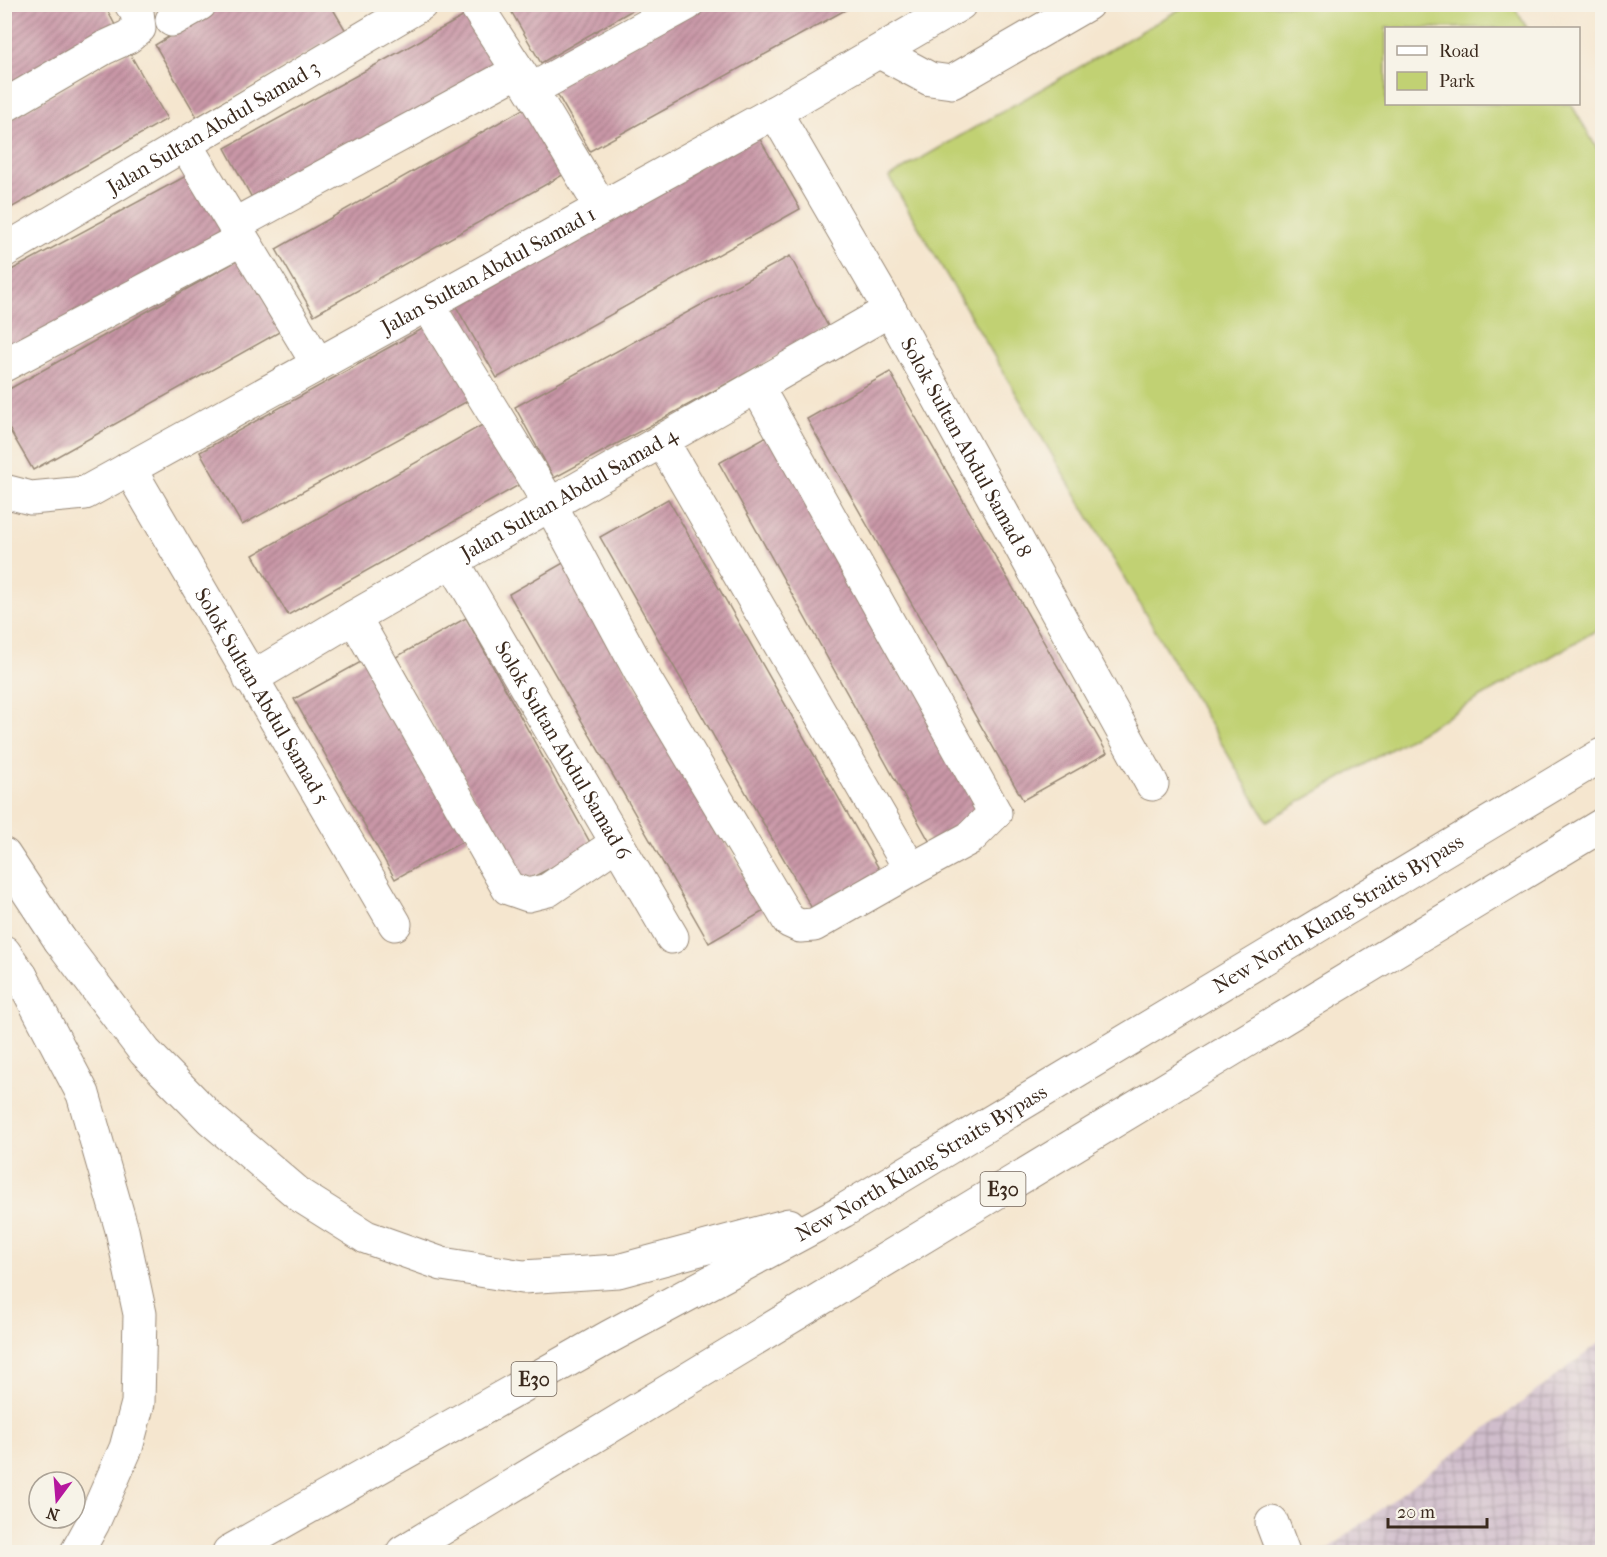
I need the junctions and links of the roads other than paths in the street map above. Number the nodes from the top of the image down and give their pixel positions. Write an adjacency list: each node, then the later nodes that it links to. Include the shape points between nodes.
1 (131, 4): 10 (main road, via 137,12 139,28 128,37)
2 (421, 4): 12 (main road, Jalan Sultan Abdul Samad 3)
3 (475, 4): 9 (main road)
4 (687, 4): 9 (main road)
5 (960, 4): 7 (main road, Jalan Sultan Abdul Samad 1)
6 (1087, 4): 8 (main road, via 952,82 930,79)
7 (927, 13): 8 (main road, Jalan Sultan Abdul Samad 1)
8 (880, 52): 11 (main road, Jalan Sultan Abdul Samad 1)
9 (525, 81): 13 (main road); 14 (main road)
10 (4, 106)
11 (775, 112): 13 (main road, Jalan Sultan Abdul Samad 1); 17 (main road, Solok Sultan Abdul Samad 8)
12 (185, 144): 14 (main road); 15 (main road, Jalan Sultan Abdul Samad 3)
13 (601, 207): 16 (main road, Jalan Sultan Abdul Samad 1)
14 (238, 232): 18 (main road); 19 (main road)
15 (4, 251)
16 (427, 304): 18 (main road, Jalan Sultan Abdul Samad 1); 24 (main road)
17 (890, 310): 20 (main road, Jalan Sultan Abdul Samad 4); 29 (main road, Solok Sultan Abdul Samad 8)
18 (318, 364): 22 (main road, Jalan Sultan Abdul Samad 1)
19 (4, 365)
20 (757, 387): 21 (main road, Jalan Sultan Abdul Samad 4); 33 (main road, via 995,813 969,838)
21 (662, 441): 24 (main road, Jalan Sultan Abdul Samad 4); 33 (main road)
22 (129, 468): 23 (main road, Jalan Sultan Abdul Samad 1, via 85,493 31,498); 27 (main road, Solok Sultan Abdul Samad 5)
23 (4, 491)
24 (551, 506): 25 (main road, Jalan Sultan Abdul Samad 4); 33 (main road, via 641,673 789,921 800,926 814,925)
25 (453, 562): 26 (main road, Jalan Sultan Abdul Samad 4); 31 (main road, Solok Sultan Abdul Samad 6)
26 (354, 617): 27 (main road, Jalan Sultan Abdul Samad 4); 31 (main road, via 508,888 528,895 548,890)
27 (250, 679): 34 (main road, Solok Sultan Abdul Samad 5)
28 (1602, 755): 37 (main road, New North Klang Straits Bypass / E30)
29 (1152, 784)
30 (1602, 825): 41 (main road, E30)
31 (617, 843): 35 (main road, Solok Sultan Abdul Samad 6)
32 (4, 855): 37 (main road, via 60,940 145,1052 211,1119 301,1196 366,1237 442,1264 523,1277 618,1271)
33 (907, 862)
34 (395, 924)
35 (672, 937)
36 (13, 964): 39 (main road, via 82,1094 123,1230 140,1314 138,1403 126,1448)
37 (843, 1211): 40 (main road, New North Klang Straits Bypass / E30, via 609,1337)
38 (1272, 1522): 42 (main road)
39 (77, 1552)
40 (229, 1552)
41 (403, 1552)
42 (1283, 1552)

